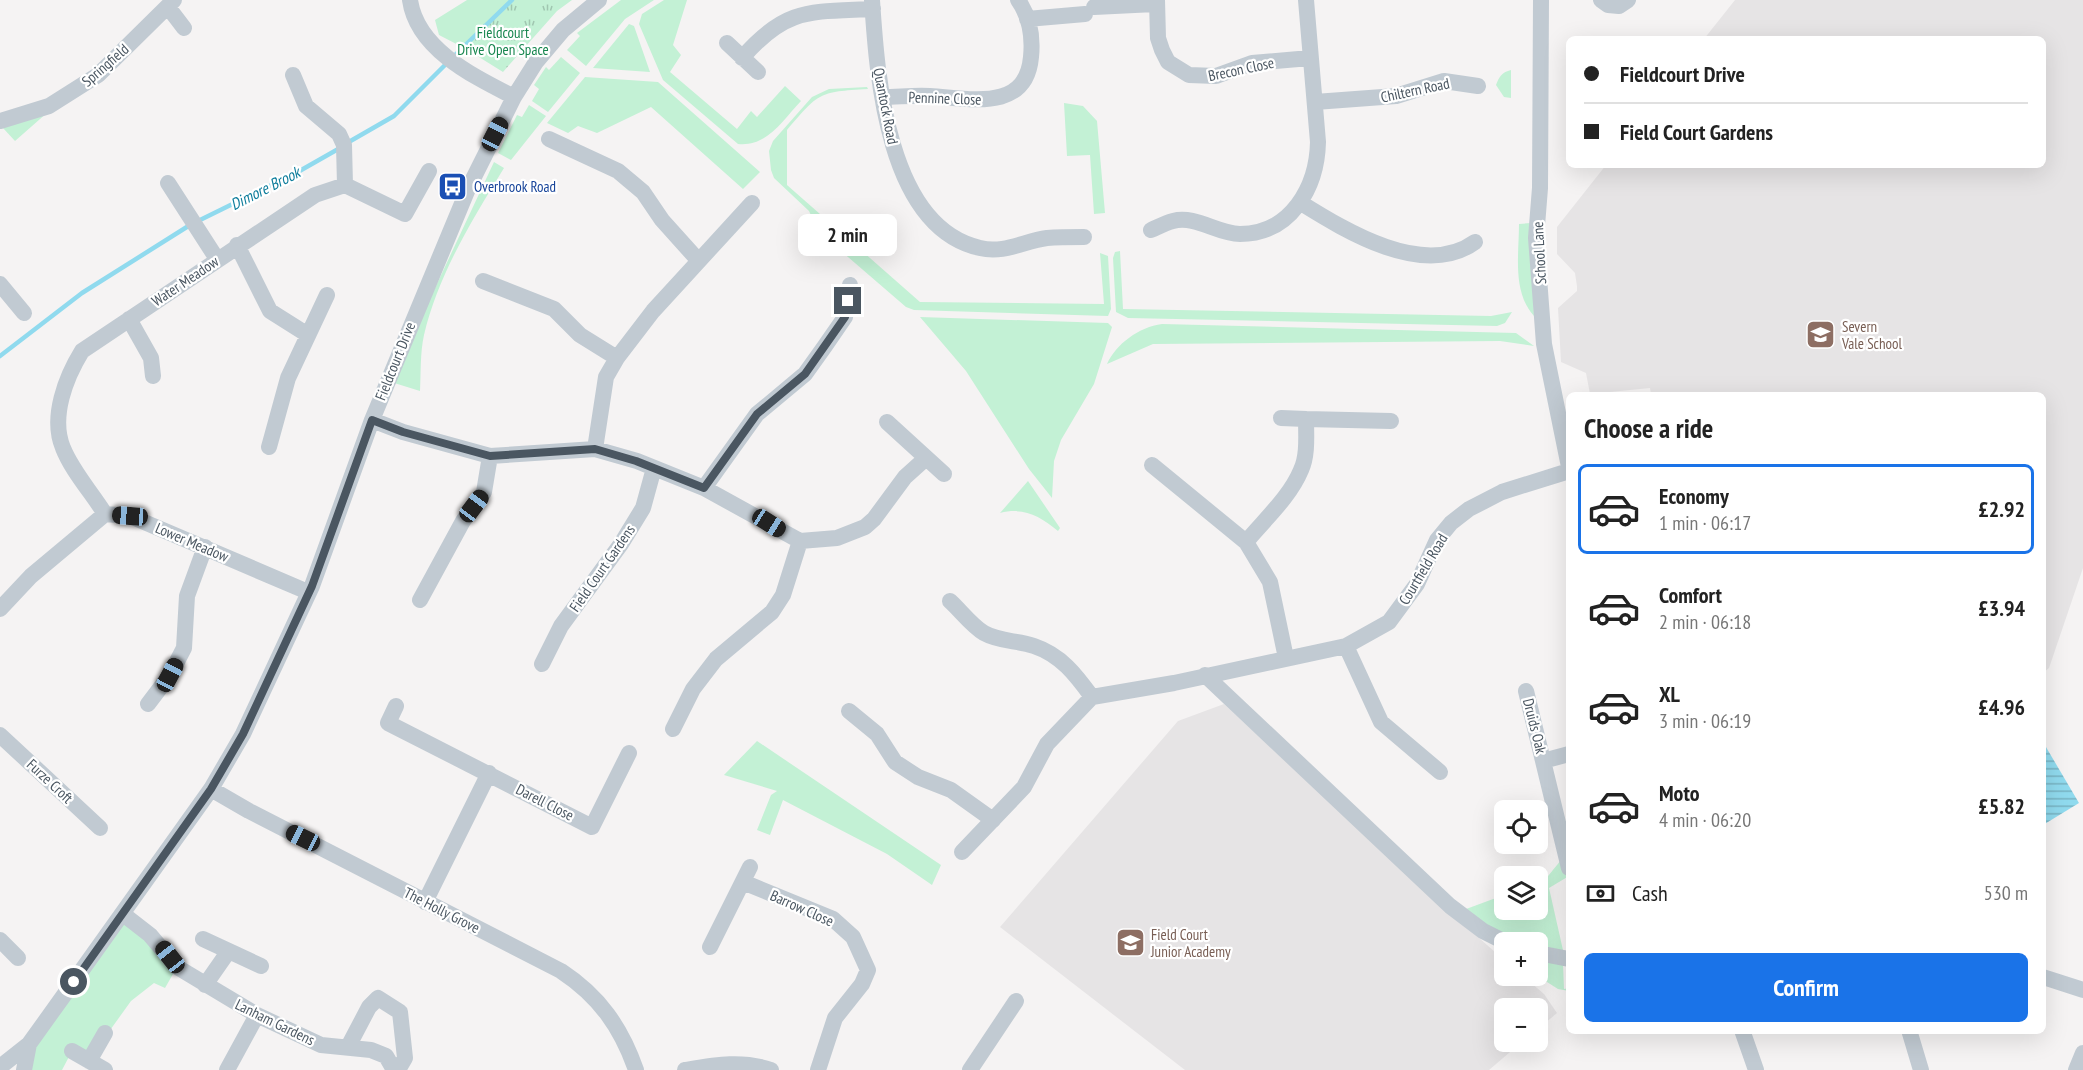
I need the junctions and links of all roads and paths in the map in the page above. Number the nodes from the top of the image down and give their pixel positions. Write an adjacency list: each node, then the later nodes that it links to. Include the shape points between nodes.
1 (410, 0): 19 (street, via 418,28 444,54)
2 (599, 0): 19 (street, Fieldcourt Drive, via 562,30)
3 (1018, 0): 11 (street, Pennine Close)
4 (1306, 0): 15 (street)
5 (1541, 0): 51 (street, School Lane, via 1536,238 1544,344)
6 (1600, 0): 7 (street, via 1619,6)
7 (1629, 0)
8 (1156, 2): 11 (street); 15 (street, Brecon Close, via 1162,50 1168,62 1189,75 1216,76 1251,63)
9 (171, 3): 12 (street, Springfield); 22 (street, Springfield, via 98,75 49,106)
10 (872, 4): 14 (street, via 795,15 767,31); 20 (street, Quantock Road)
11 (1027, 19): 20 (street, Pennine Close, via 1032,33 1030,65 1015,91 993,100 927,95)
12 (184, 28)
13 (727, 43): 14 (street)
14 (742, 58): 16 (street)
15 (1310, 58): 21 (street)
16 (758, 72)
17 (293, 75): 26 (street, via 306,106 334,130 344,145)
18 (1478, 86): 21 (street, Chiltern Road, via 1444,81 1396,96)
19 (514, 97): 46 (street, Fieldcourt Drive, via 452,223)
20 (883, 97): 30 (street, Quantock Road, via 890,135 910,190 948,233 972,246 996,250 1046,238)
21 (1314, 102): 28 (street, via 1317,165)
22 (0, 121)
23 (549, 139): 34 (street, via 618,171 643,192)
24 (429, 171): 26 (street, via 405,214)
25 (168, 183): 33 (street)
26 (345, 184): 32 (street, Water Meadow, via 315,195)
27 (752, 203): 34 (street)
28 (1301, 203): 29 (street, via 1289,216 1261,232 1239,234 1191,221 1174,221); 31 (street, via 1347,232 1391,249 1432,254 1461,251)
29 (1151, 230)
30 (1084, 237)
31 (1475, 242)
32 (237, 245): 33 (street, Water Meadow); 41 (street, via 270,311)
33 (217, 259): 40 (street, Water Meadow)
34 (698, 260): 42 (street)
35 (483, 280): 42 (street, via 554,309 580,335)
36 (0, 284): 39 (street)
37 (850, 285): 58 (street, via 845,317 805,374 757,414)
38 (327, 296): 41 (street)
39 (24, 313)
40 (129, 319): 43 (street, via 152,358); 59 (street, Water Meadow, via 82,351 69,371 61,399 62,447)
41 (308, 335): 49 (street, via 288,378)
42 (617, 358): 50 (street, via 606,377)
43 (153, 376)
44 (1281, 418): 45 (street)
45 (1306, 419): 47 (street); 61 (street, via 1301,470)
46 (372, 420): 52 (street); 63 (street, Fieldcourt Drive)
47 (1391, 421)
48 (887, 422): 53 (street)
49 (269, 447)
50 (595, 449): 52 (street); 55 (street)
51 (1566, 454)
52 (490, 456): 64 (street, via 484,492 463,520)
53 (925, 459): 57 (street); 60 (street, via 905,477 865,527 837,538)
54 (1152, 465): 61 (street)
55 (654, 468): 58 (street); 69 (street, Field Court Gardens, via 644,507 561,626)
56 (1566, 470): 67 (street, Courtfield Road, via 1502,492 1451,523 1437,540 1417,584 1389,622)
57 (944, 474)
58 (704, 488): 60 (street)
59 (105, 514): 62 (street, Lower Meadow, via 130,516); 66 (street, via 31,576)
60 (800, 541): 76 (street, via 783,595 772,612 716,659 693,689)
61 (1246, 542): 68 (street, via 1270,582)
62 (205, 547): 63 (street, Lower Meadow); 73 (street, via 187,596 183,648 170,675)
63 (308, 592): 83 (street, Fieldcourt Drive, via 243,734)
64 (420, 600)
65 (950, 600): 72 (street, via 983,632 1052,654 1070,667)
66 (0, 609)
67 (1347, 646): 68 (street, Courtfield Road); 81 (street, via 1381,722)
68 (1286, 658): 70 (street, Courtfield Road)
69 (542, 664)
70 (1205, 675): 72 (street, Courtfield Road); 90 (street, via 1450,906)
71 (1526, 691): 80 (street, Druids Oak)
72 (1092, 697): 84 (street, via 1047,744 1024,787)
73 (148, 704)
74 (396, 706): 82 (street, Darell Close, via 388,723)
75 (849, 711): 84 (street, via 877,734 895,762 918,777 951,790)
76 (673, 729)
77 (0, 735): 85 (street, Furze Croft)
78 (629, 753): 82 (street, Darell Close, via 592,827)
79 (1566, 755): 80 (street, Druids Oak)
80 (1543, 761): 87 (street, Druids Oak)
81 (1440, 772)
82 (489, 773): 88 (street)
83 (211, 789): 88 (street, The Holly Grove); 89 (street, Fieldcourt Drive)
84 (993, 820): 86 (street)
85 (100, 828)
86 (962, 852)
87 (1566, 856)
88 (425, 902): 118 (street, The Holly Grove, via 578,982 619,1029)
89 (123, 914): 100 (street, Lanham Gardens, via 150,935 177,967); 107 (street, Fieldcourt Drive)
90 (1494, 936)
91 (203, 939): 94 (street)
92 (0, 940): 96 (street)
93 (710, 947): 121 (street, Barrow Close, via 747,875 834,919 853,936 868,970 835,1018)
94 (228, 952): 98 (street); 100 (street)
95 (1548, 955): 97 (street)
96 (18, 958)
97 (1566, 958)
98 (261, 966)
99 (2046, 978): 101 (street)
100 (205, 985): 103 (street, Lanham Gardens)
101 (2083, 990)
102 (1016, 1001): 122 (street)
103 (257, 1014): 108 (street, Lanham Gardens, via 321,1045); 115 (street)
104 (105, 1033): 111 (street)
105 (1743, 1034): 123 (street)
106 (1910, 1034): 124 (street)
107 (29, 1044): 112 (street, Fieldcourt Drive); 113 (street, Fieldcourt Drive)
108 (348, 1047): 116 (street, Lanham Gardens, via 386,1056); 117 (street, via 378,998 400,1012 405,1058)
109 (72, 1051): 111 (street)
110 (2083, 1053): 125 (street)
111 (89, 1061): 114 (street)
112 (0, 1067)
113 (24, 1070)
114 (105, 1070)
115 (227, 1070)
116 (394, 1070)
117 (398, 1070)
118 (636, 1070)
119 (685, 1070): 120 (street, via 754,1064)
120 (771, 1070)
121 (818, 1070)
122 (970, 1070)
123 (1756, 1070)
124 (1921, 1070)
125 (2076, 1070)

